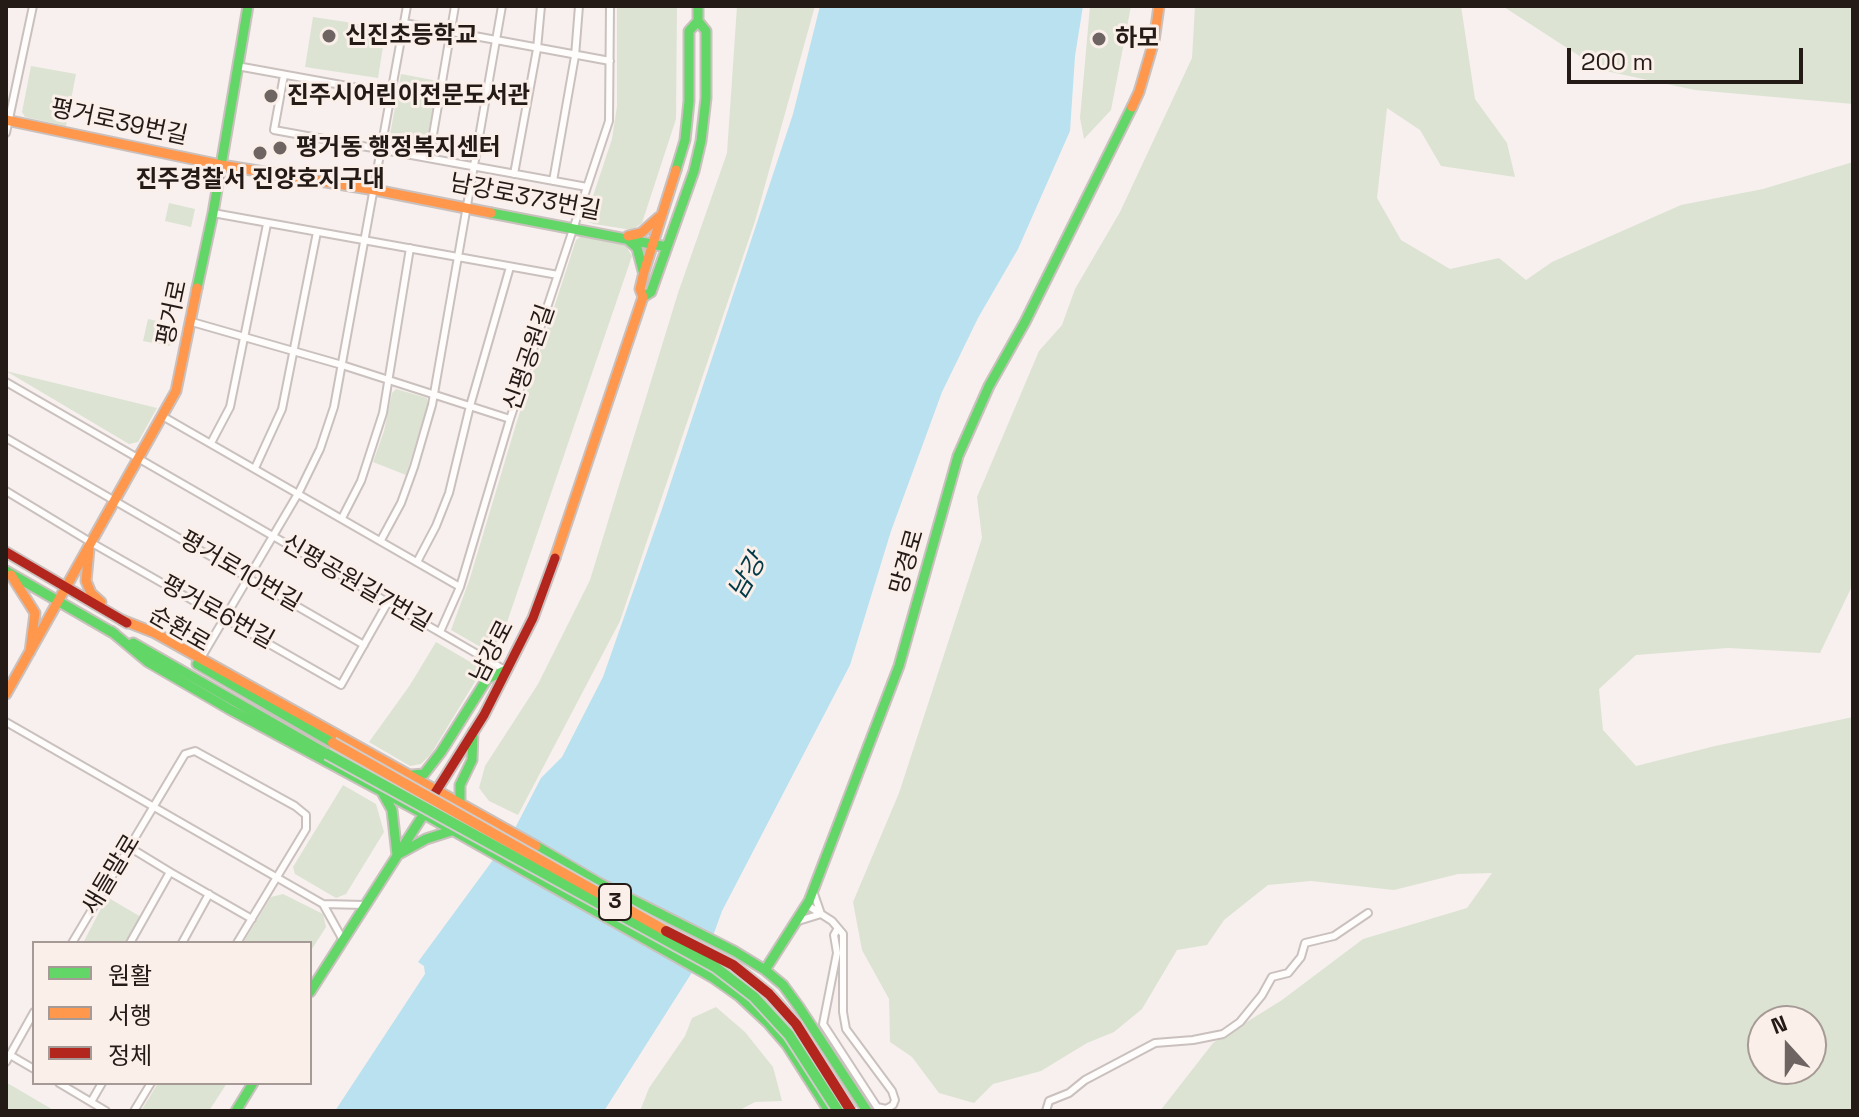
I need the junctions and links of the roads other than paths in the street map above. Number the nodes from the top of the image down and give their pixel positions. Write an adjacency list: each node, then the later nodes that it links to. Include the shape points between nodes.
1 (33, 6): 21 (street)
2 (248, 6): 18 (main road, 평거로)
3 (407, 6): 12 (street)
4 (455, 6): 13 (street)
5 (502, 6): 14 (street)
6 (541, 6): 15 (street)
7 (579, 6): 16 (street)
8 (610, 6): 17 (street, 신평공원길)
9 (698, 6): 11 (main road, 남강로)
10 (1159, 6): 98 (main road, 망경로, via 1139,92 958,456 899,666)
11 (698, 21): 33 (main road, 남강로, via 689,31 685,140); 40 (main road, 남강로, via 706,31 701,141)
12 (404, 23): 13 (street); 20 (street)
13 (451, 31): 14 (street); 24 (street)
14 (497, 40): 15 (street); 26 (street)
15 (537, 49): 16 (street); 27 (street)
16 (575, 56): 17 (street); 28 (street)
17 (610, 61): 29 (street, 신평공원길, via 609,121)
18 (237, 66): 19 (street); 25 (main road, 평거로)
19 (284, 75): 20 (street); 23 (street, via 274,130)
20 (391, 94): 23 (street)
21 (7, 120): 22 (street); 25 (main road, 평거로39번길)
22 (6, 133)
23 (382, 149): 24 (street); 30 (street)
24 (429, 158): 26 (street)
25 (221, 165): 30 (main road, 평거로39번길); 32 (main road, 평거로)
26 (474, 166): 27 (street); 31 (street)
27 (514, 174): 28 (street)
28 (553, 181): 29 (street)
29 (587, 187): 35 (street, 신평공원길)
30 (375, 190): 31 (main road, 남강로373번길); 38 (street)
31 (467, 207): 35 (main road, 남강로373번길); 42 (street)
32 (213, 213): 34 (street); 47 (main road, 평거로)
33 (661, 215): 37 (main road, via 641,233); 39 (main road, 남강로)
34 (267, 224): 36 (street); 48 (street)
35 (573, 227): 37 (main road, 남강로373번길); 45 (street, 신평공원길)
36 (317, 232): 38 (street); 49 (street)
37 (625, 237): 39 (main road, 남강로373번길); 44 (main road, via 637,248)
38 (365, 240): 41 (street); 50 (street)
39 (653, 243): 40 (main road, 남강로373번길); 44 (main road, 남강로)
40 (667, 247): 46 (main road, 남강로, via 651,292)
41 (410, 248): 42 (street); 51 (street)
42 (457, 257): 43 (street); 53 (street)
43 (510, 267): 45 (street); 54 (street)
44 (644, 272): 46 (main road, 남강로)
45 (558, 275): 56 (street, 신평공원길)
46 (643, 297): 83 (main road, 남강로, via 549,576)
47 (192, 322): 48 (street); 55 (main road, 평거로, via 176,391)
48 (246, 337): 49 (street); 58 (street, via 230,407)
49 (293, 351): 50 (street); 60 (street, via 282,409)
50 (342, 365): 51 (street); 62 (street, via 320,449)
51 (389, 381): 53 (street); 64 (street, via 374,447)
52 (6, 382): 59 (street, 신평공원길7번길)
53 (434, 395): 54 (street); 66 (street, via 401,503)
54 (470, 406): 56 (street); 69 (street, via 449,493)
55 (164, 417): 58 (street); 59 (main road, 평거로)
56 (510, 419): 73 (street, 신평공원길)
57 (6, 438): 63 (street, 평거로10번길)
58 (211, 443): 60 (street)
59 (140, 459): 63 (main road, 평거로); 65 (street, 신평공원길7번길)
60 (255, 468): 62 (street)
61 (6, 491): 67 (street, 평거로6번길)
62 (299, 492): 64 (street); 65 (street)
63 (116, 501): 67 (main road, 평거로); 71 (street, 평거로10번길)
64 (342, 518): 66 (street)
65 (273, 536): 71 (street); 75 (street, 신평공원길7번길)
66 (381, 540): 69 (street)
67 (90, 546): 72 (main road, 평거로); 76 (street, 평거로6번길); 77 (main road, via 88,589)
68 (6, 552): 72 (main road, 순환로 / 3)
69 (417, 562): 73 (street)
70 (8, 572): 74 (main road, 순환로 / 3); 81 (main road, via 33,608)
71 (249, 577): 76 (street); 80 (street, 평거로10번길)
72 (66, 587): 74 (main road, 평거로); 77 (main road, 순환로 / 3)
73 (460, 587): 79 (street, 신평공원길)
74 (59, 601): 78 (main road, 순환로 / 3); 81 (main road, 평거로)
75 (388, 602): 79 (street, 신평공원길7번길); 80 (street)
76 (225, 617): 80 (street, 평거로6번길, via 341,685); 82 (street)
77 (118, 618): 82 (main road); 130 (main road, 순환로 / 3, bridge, via 733,965 796,1024)
78 (111, 631): 89 (main road, via 148,662); 129 (main road, 순환로 / 3, bridge, via 715,967 754,997 789,1035)
79 (440, 632): 83 (street)
80 (364, 645)
81 (30, 652): 84 (main road, 평거로)
82 (201, 658): 87 (main road)
83 (506, 670): 86 (main road, 남강로); 87 (main road, via 487,679 424,774)
84 (6, 694)
85 (6, 722): 91 (street)
86 (473, 732): 88 (main road, 남강로); 90 (main road, via 472,760 460,785)
87 (410, 775): 88 (main road)
88 (437, 789): 90 (main road); 92 (main road, 남강로)
89 (381, 791): 92 (main road); 95 (main road, via 392,810)
90 (460, 803): 113 (main road)
91 (152, 807): 94 (street, 새들말로); 97 (street); 97 (street, 새들말로, via 185,754 200,752 306,815 306,829)
92 (424, 814): 93 (main road); 95 (main road, 남강로)
93 (451, 831): 95 (main road); 115 (main road)
94 (129, 847): 96 (street); 109 (street, 새들말로)
95 (397, 855): 101 (main road, 남강로)
96 (170, 872): 99 (street); 110 (street)
97 (277, 877): 100 (street); 105 (street)
98 (813, 891): 102 (main road, 망경로); 104 (street)
99 (209, 894): 105 (street); 111 (street)
100 (323, 904): 101 (street); 108 (street)
101 (364, 905): 108 (main road, 남강로)
102 (807, 905): 104 (street); 106 (main road, 망경로)
103 (1368, 913): 132 (street, via 1334,936 1305,943 1288,973 1272,977 1240,1022 1223,1034 1155,1043 1049,1101)
104 (821, 914): 106 (street); 107 (street)
105 (252, 919): 112 (street)
106 (795, 922): 113 (main road, 망경로)
107 (838, 928): 107 (street, via 823,1024 877,1107 886,1109 895,1100 892,1091 846,1029 845,947)
108 (343, 940): 114 (main road, 남강로)
109 (73, 941)
110 (131, 941)
111 (183, 941)
112 (238, 941)
113 (765, 970): 115 (main road, 망경로); 131 (main road, via 799,1007)
114 (312, 989)
115 (739, 996): 128 (main road, via 787,1045)
116 (32, 1016): 117 (street)
117 (10, 1055): 118 (street); 119 (street)
118 (6, 1062)
119 (32, 1068)
120 (62, 1085): 124 (street)
121 (101, 1085): 124 (street)
122 (150, 1085): 126 (street)
123 (252, 1085): 127 (main road)
124 (91, 1102): 125 (street)
125 (106, 1111)
126 (134, 1111)
127 (236, 1111)
128 (829, 1111)
129 (838, 1111)
130 (851, 1111)
131 (867, 1111)
132 (1046, 1111)

